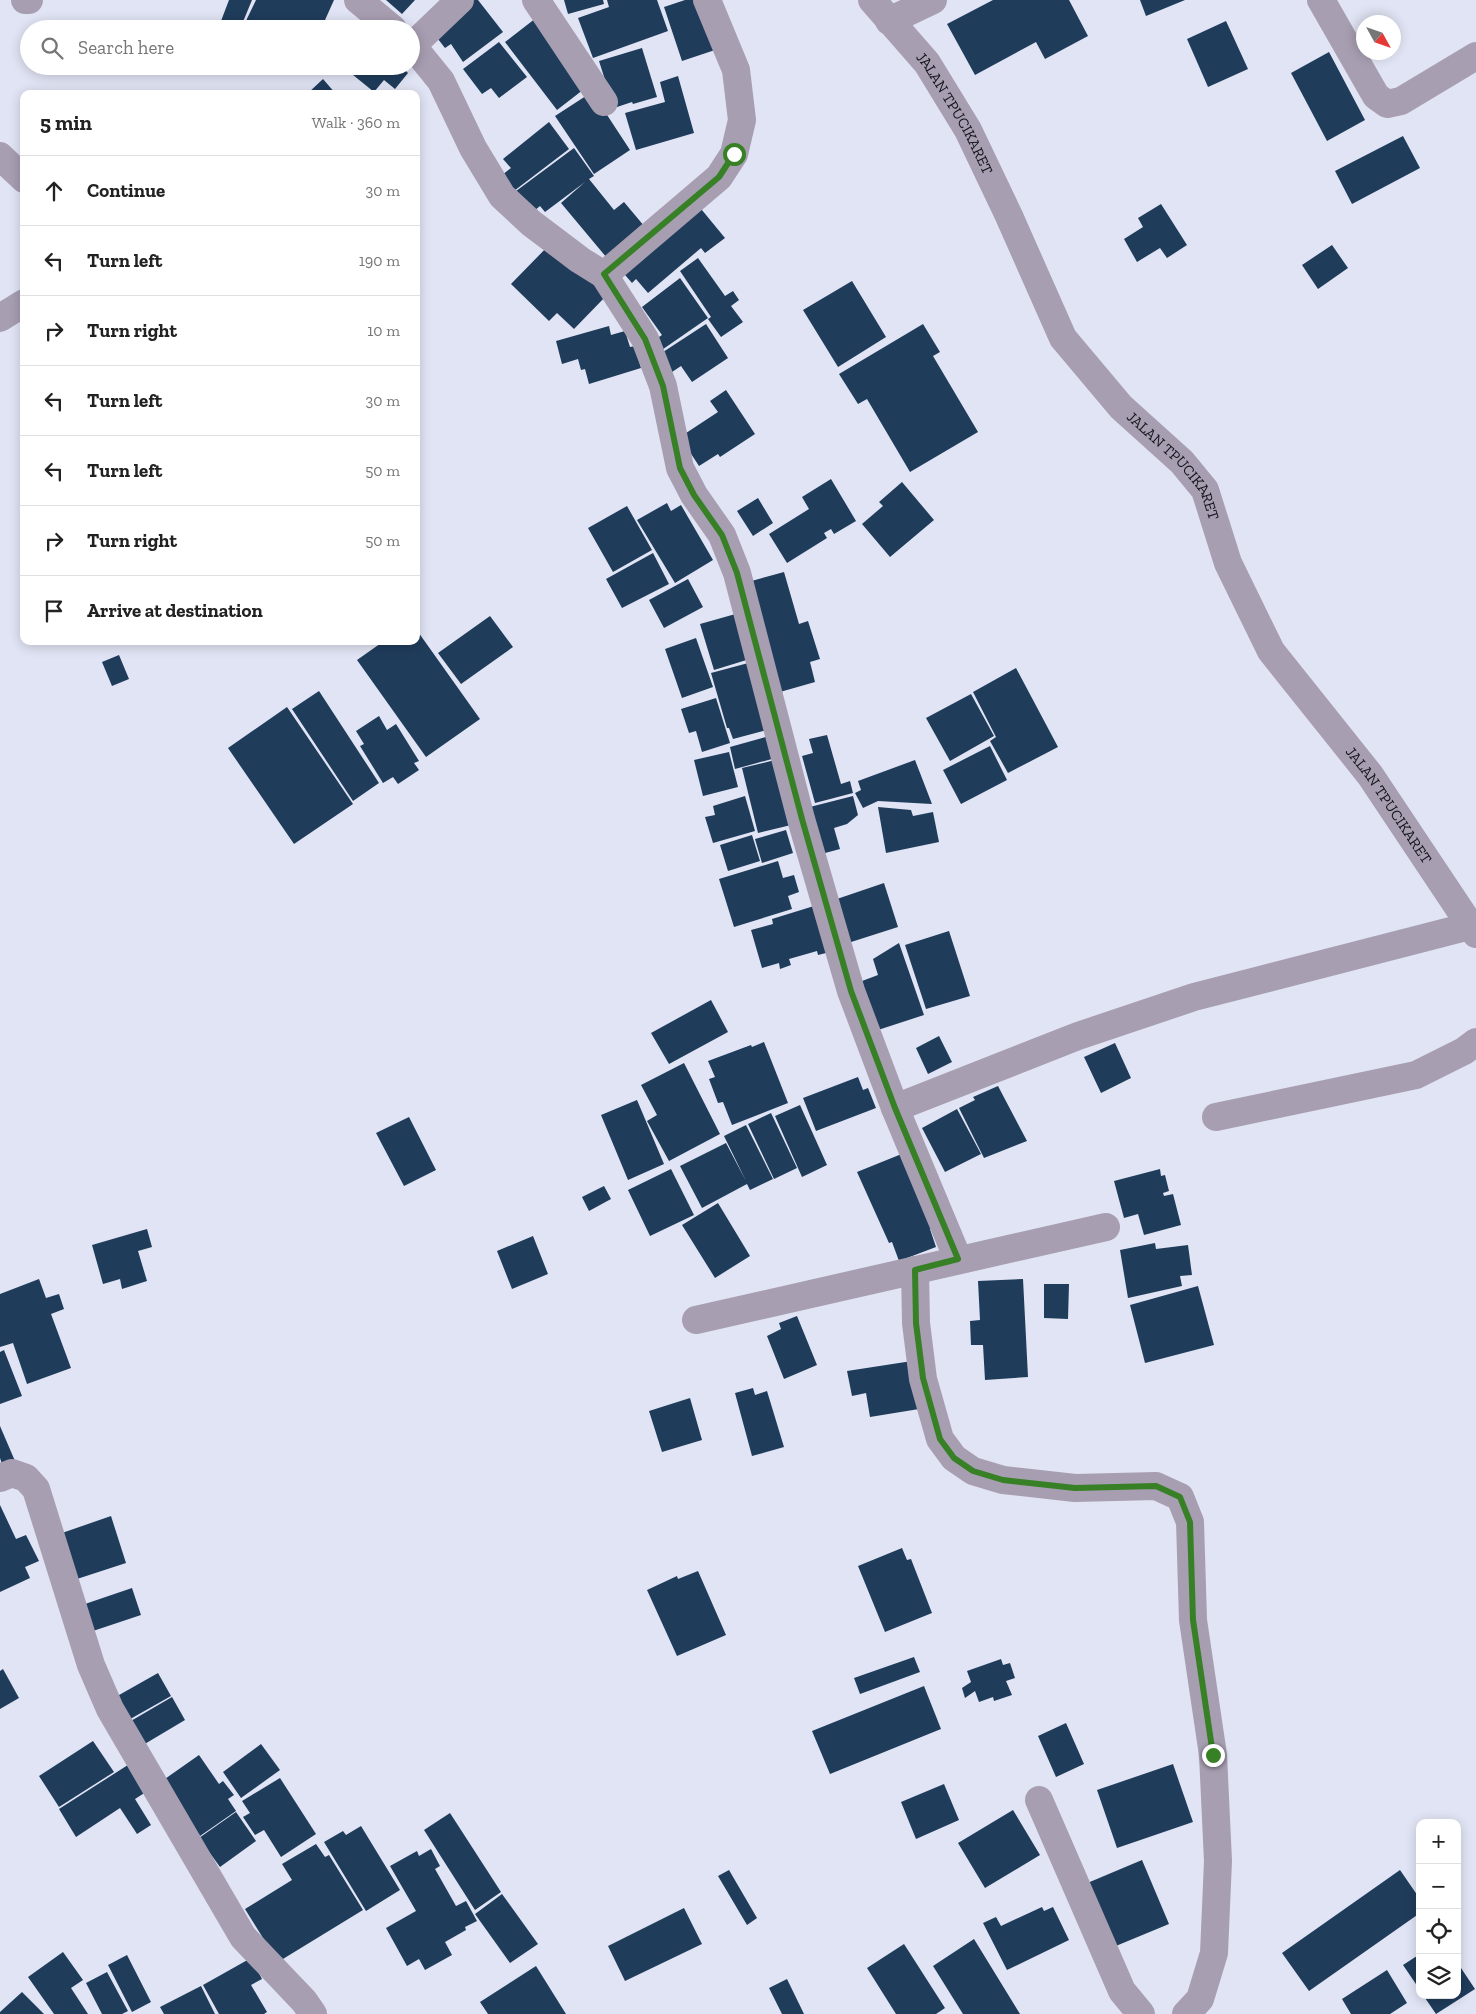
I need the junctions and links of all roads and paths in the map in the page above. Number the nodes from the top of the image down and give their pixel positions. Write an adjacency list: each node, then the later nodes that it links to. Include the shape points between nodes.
1 (358, 0): 8 (street)
2 (460, 0): 10 (street)
3 (536, 0): 13 (street)
4 (707, 0): 16 (street, via 736,70 742,120 734,154 719,177)
5 (872, 0): 9 (street, JALAN TPUCIKARET)
6 (933, 0): 9 (street)
7 (1321, 0): 12 (street, via 1376,96 1387,104 1401,100)
8 (383, 20)
9 (889, 21): 19 (street, JALAN TPUCIKARET, via 927,63 968,130 1063,338 1121,407 1182,462 1205,490 1228,563 1271,651 1370,775)
10 (420, 29)
11 (420, 56): 16 (street, via 441,81 473,148 502,196 580,260)
12 (1476, 56)
13 (604, 102)
14 (0, 156): 15 (street)
15 (20, 175)
16 (604, 274): 21 (street, via 645,339 663,386 680,468 722,535 737,573 851,991)
17 (20, 306): 18 (street)
18 (0, 318)
19 (1473, 930): 21 (street, via 1194,997 1078,1036)
20 (1476, 1042): 22 (street, via 1416,1075)
21 (895, 1108): 24 (street)
22 (1216, 1117)
23 (1106, 1227): 24 (street)
24 (958, 1259): 25 (street)
25 (915, 1270): 26 (street); 31 (street, via 916,1323 923,1378 940,1439 954,1458 973,1471 1003,1480 1075,1488 1156,1486 1180,1497 1190,1522 1193,1620 1213,1755 1218,1861 1214,1953 1200,1999)
26 (696, 1320)
27 (0, 1478): 29 (street, via 12,1473 26,1478 36,1489 91,1665 110,1709 243,1937)
28 (1039, 1800): 30 (street, via 1122,1992)
29 (313, 2014)
30 (1141, 2014)
31 (1186, 2014)

